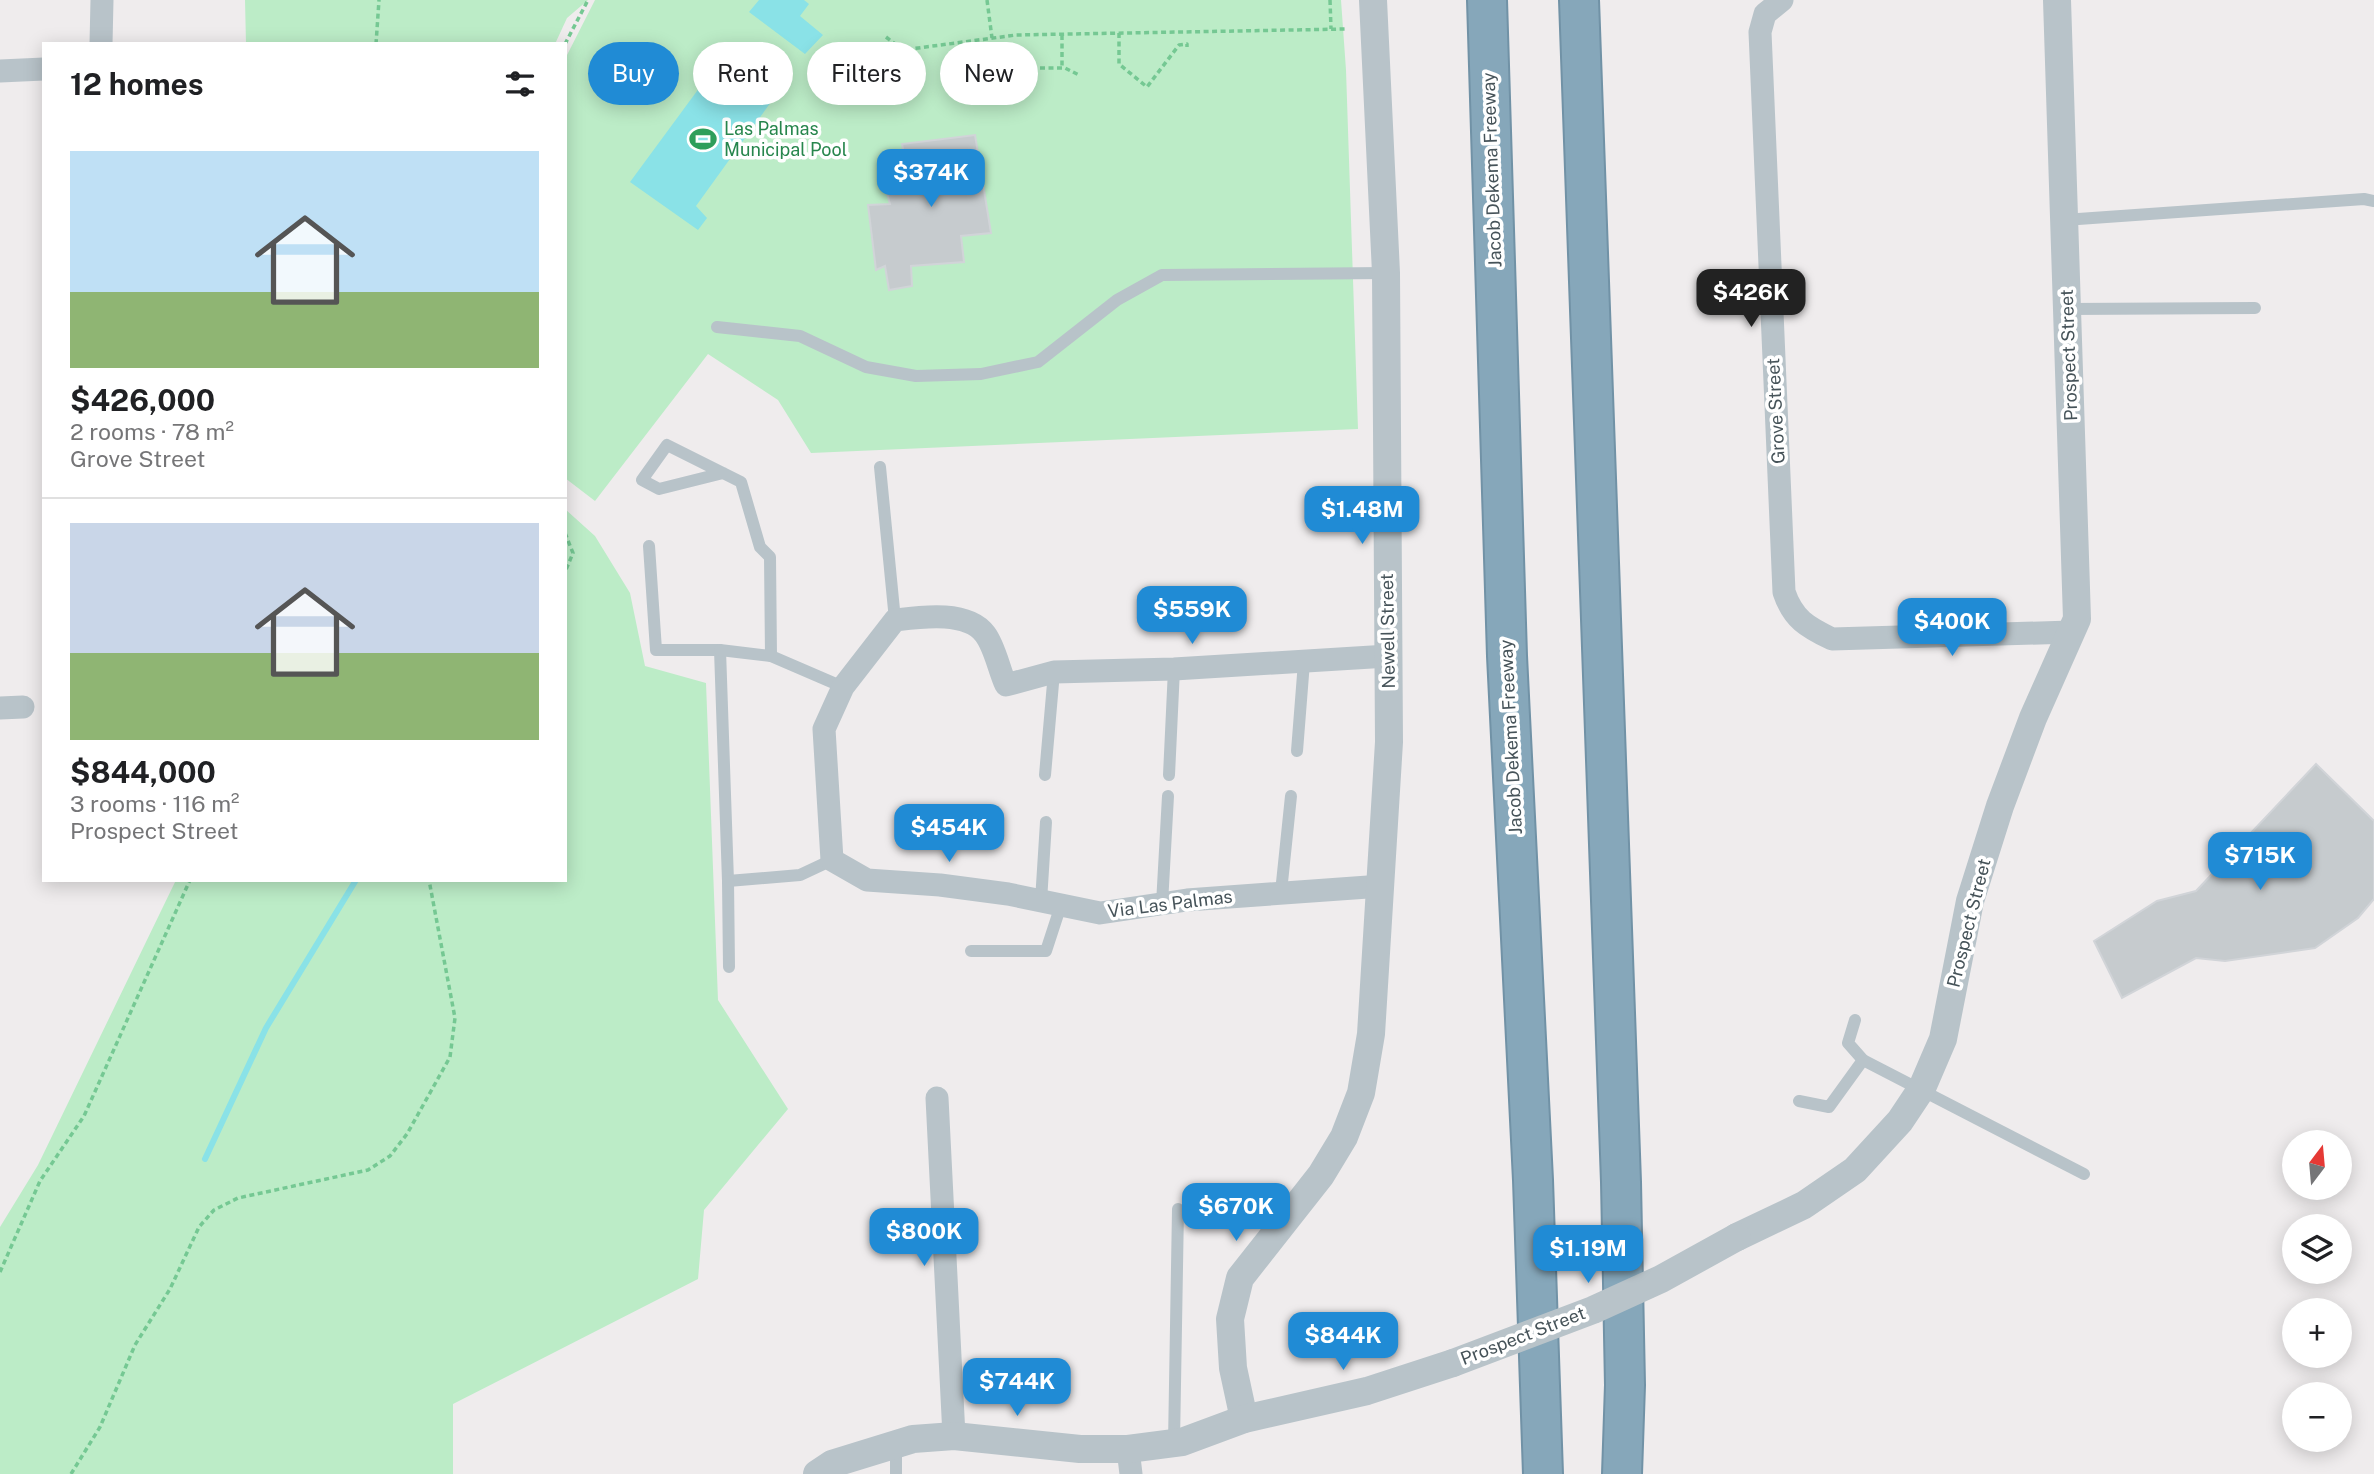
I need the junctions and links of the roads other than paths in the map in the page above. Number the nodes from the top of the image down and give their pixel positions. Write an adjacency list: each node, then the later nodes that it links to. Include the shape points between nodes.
1 (102, 0): 7 (street)
2 (1374, 0): 12 (street, Newell Street)
3 (1487, 0): 57 (highway, Jacob Dekema Freeway, via 1507,656)
4 (1579, 0): 49 (highway)
5 (1782, 0): 20 (street, Grove Street, via 1765,14 1759,32 1784,592 1791,610 1803,625 1832,639)
6 (2057, 0): 11 (street, Prospect Street)
7 (101, 42)
8 (42, 69): 9 (street)
9 (0, 71)
10 (2374, 201): 11 (lane)
11 (2064, 220): 14 (street, Prospect Street)
12 (1386, 273): 15 (lane, via 1162,275 1117,300 1038,362 981,374 916,376 866,367 800,336); 23 (street, Newell Street)
13 (2255, 308): 14 (lane)
14 (2067, 309): 20 (street, Prospect Street, via 2077,619)
15 (717, 327)
16 (880, 467): 19 (lane)
17 (723, 473): 17 (lane, via 667,445 642,480 659,489); 22 (lane, via 741,482 760,547 770,557)
18 (649, 546): 21 (lane, via 656,650)
19 (895, 620): 26 (street, via 937,615 971,624 985,634 1006,685); 27 (street)
20 (2071, 632): 44 (street, Prospect Street, via 2000,806 1970,901 1942,1039)
21 (720, 650): 22 (lane); 35 (lane)
22 (771, 656): 27 (lane)
23 (1388, 656): 24 (street); 36 (street, Newell Street)
24 (1304, 662): 25 (street); 28 (lane)
25 (1174, 669): 26 (street); 30 (lane)
26 (1054, 672): 29 (lane)
27 (843, 687): 34 (street, via 824,729)
28 (1297, 751)
29 (1045, 775)
30 (1169, 775)
31 (1168, 796): 39 (lane)
32 (1291, 796): 37 (lane)
33 (1046, 822): 38 (lane)
34 (832, 860): 35 (lane, via 800,875); 38 (street, Via Las Palmas, via 867,880 940,885)
35 (728, 881): 41 (lane)
36 (1382, 886): 37 (street, Via Las Palmas); 50 (street, Newell Street, via 1371,1034 1361,1093 1344,1138 1321,1175 1240,1278 1230,1319 1233,1368)
37 (1281, 892): 39 (street, Via Las Palmas)
38 (1051, 903): 39 (street, Via Las Palmas, via 1100,914); 40 (lane, via 1046,951)
39 (1162, 904)
40 (971, 951)
41 (729, 967)
42 (1855, 1020): 43 (lane, via 1848,1043)
43 (1863, 1060): 44 (lane); 46 (lane, via 1829,1107)
44 (1920, 1091): 47 (lane); 50 (street, Prospect Street, bridge, via 1900,1121 1855,1170 1804,1205 1661,1279 1453,1363 1367,1391)
45 (937, 1098): 51 (street)
46 (1799, 1101)
47 (2084, 1174)
48 (1178, 1209): 52 (lane)
49 (1625, 1385): 58 (highway); 59 (highway)
50 (1244, 1419): 52 (street)
51 (954, 1436): 53 (street); 54 (street, via 1080,1450)
52 (1174, 1443): 54 (street)
53 (896, 1444): 55 (street, via 832,1464); 56 (lane)
54 (1129, 1462)
55 (817, 1474)
56 (896, 1474)
57 (1543, 1474)
58 (1622, 1474)
59 (1635, 1474)

